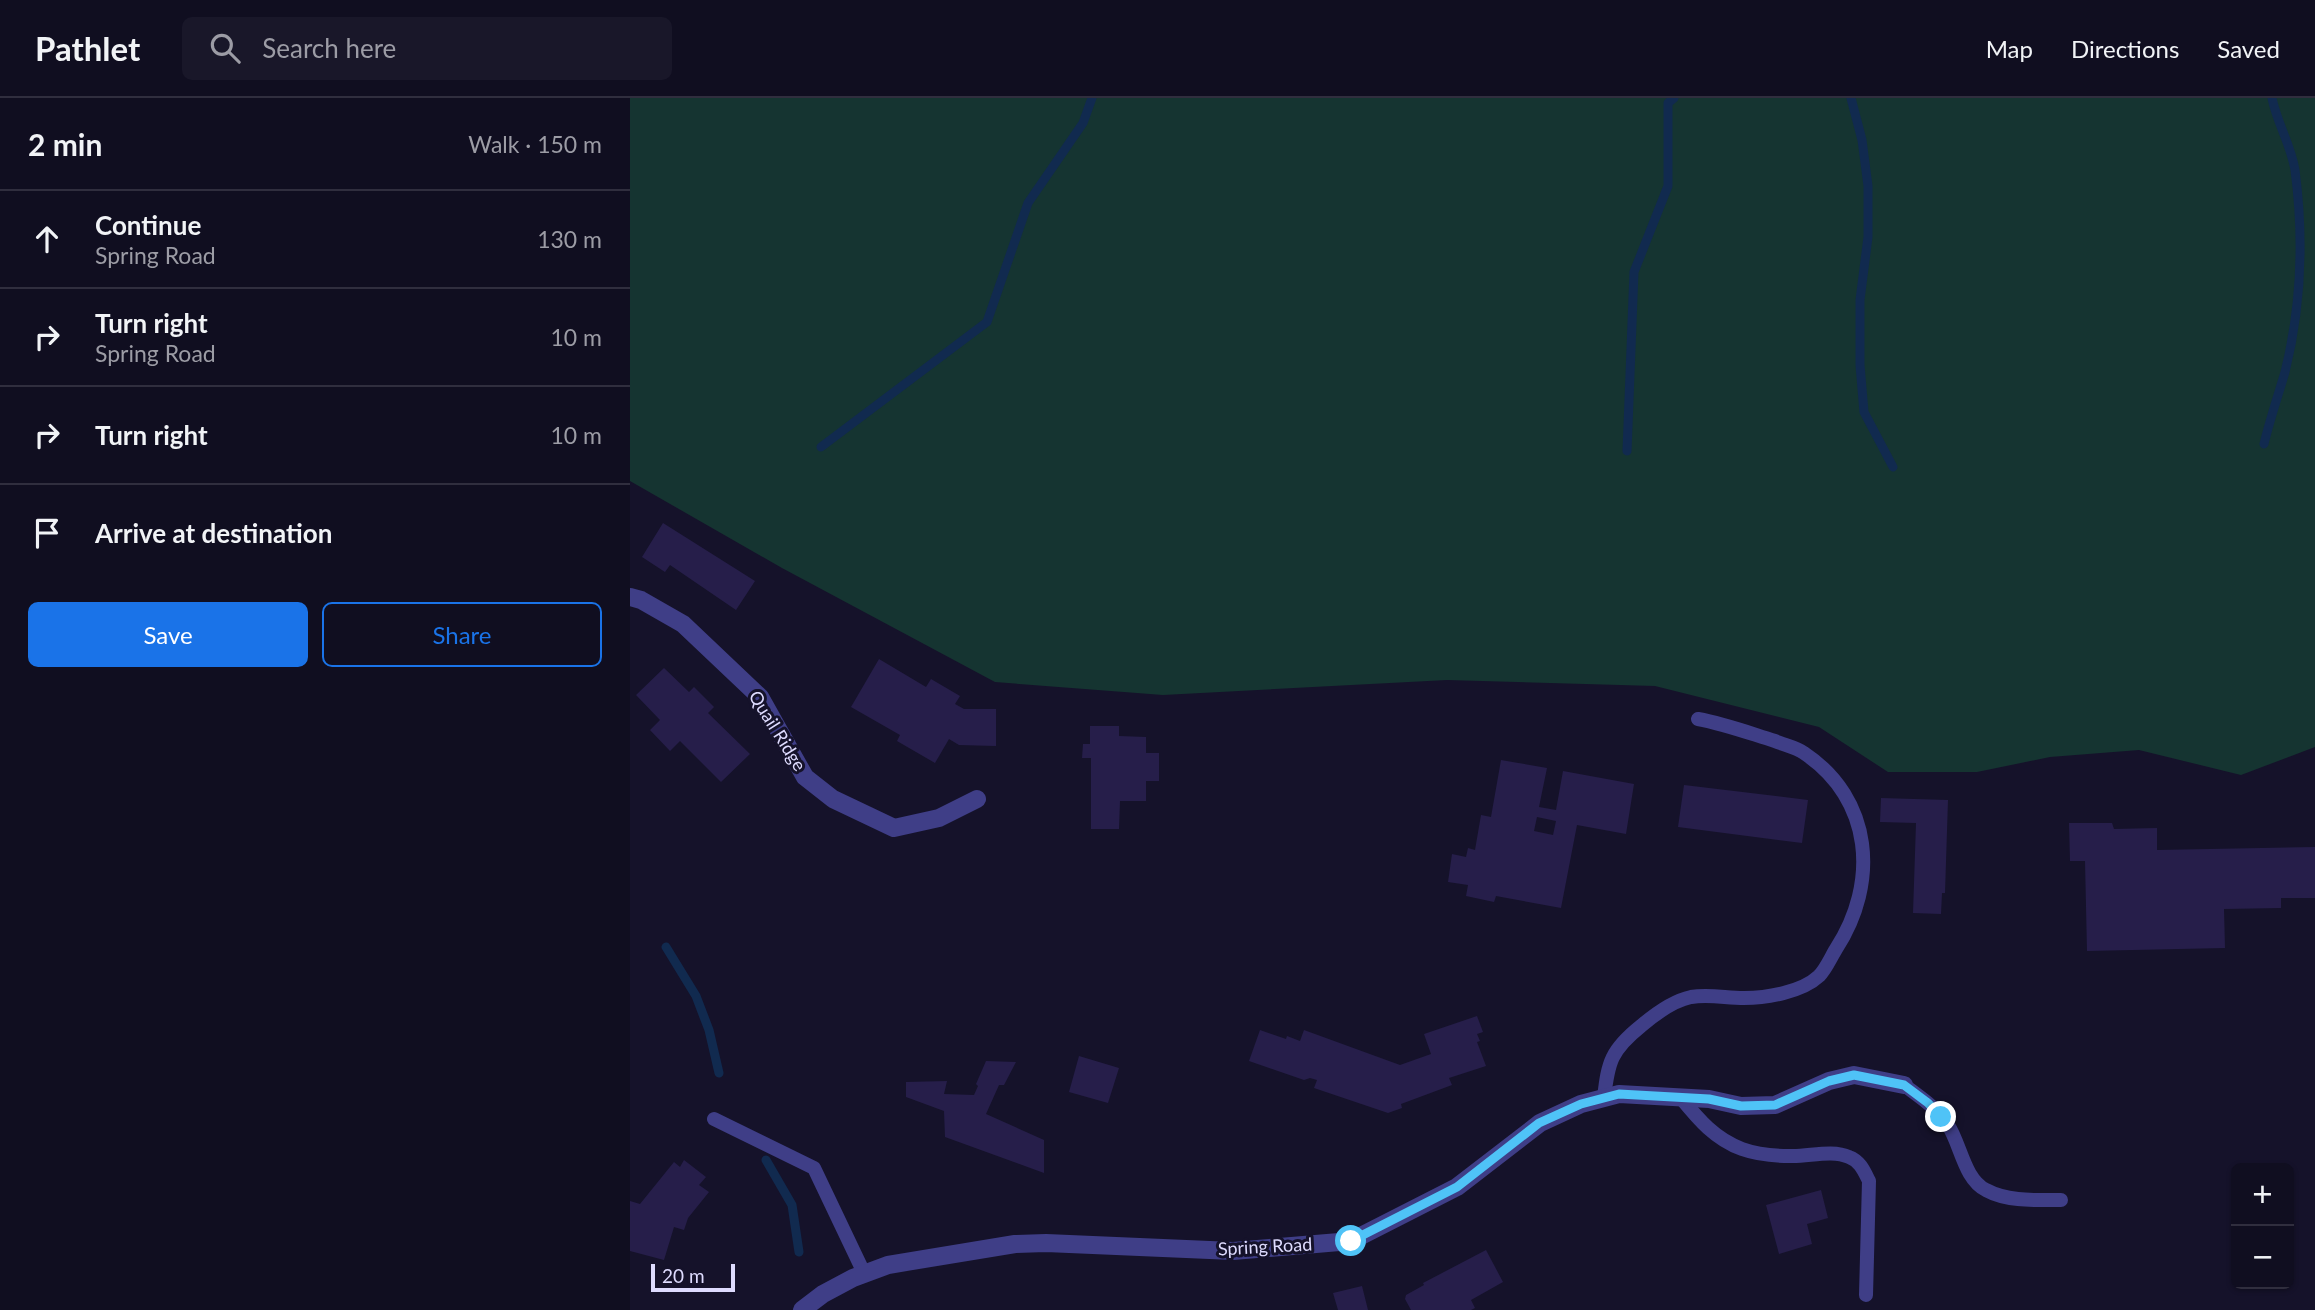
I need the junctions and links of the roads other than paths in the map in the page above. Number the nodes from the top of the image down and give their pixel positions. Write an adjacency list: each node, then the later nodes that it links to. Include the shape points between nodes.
1 (630, 597): 3 (street, Quail Ridge, via 683,624 760,697 805,777 833,799 894,828 939,818)
2 (1699, 719): 5 (lane, via 1802,751 1822,767 1844,791 1854,813 1863,842 1863,883 1842,941 1819,976 1800,988 1767,996 1690,997 1669,1005 1626,1038 1608,1065)
3 (977, 799)
4 (1904, 1085): 6 (street, Spring Road, via 1854,1075 1775,1105 1741,1106); 8 (lane, via 1948,1124 1973,1180 1986,1190 2008,1198)
5 (1604, 1098): 6 (street, Spring Road, via 1619,1094); 9 (street, Spring Road, via 1539,1123 1457,1187 1351,1241 1233,1251 1015,1244)
6 (1681, 1098): 10 (lane, via 1706,1129 1744,1150 1849,1156 1862,1166 1869,1181)
7 (714, 1119): 9 (lane, via 814,1168)
8 (2061, 1200)
9 (864, 1273): 11 (street, Spring Road)
10 (1866, 1296)
11 (802, 1310)

